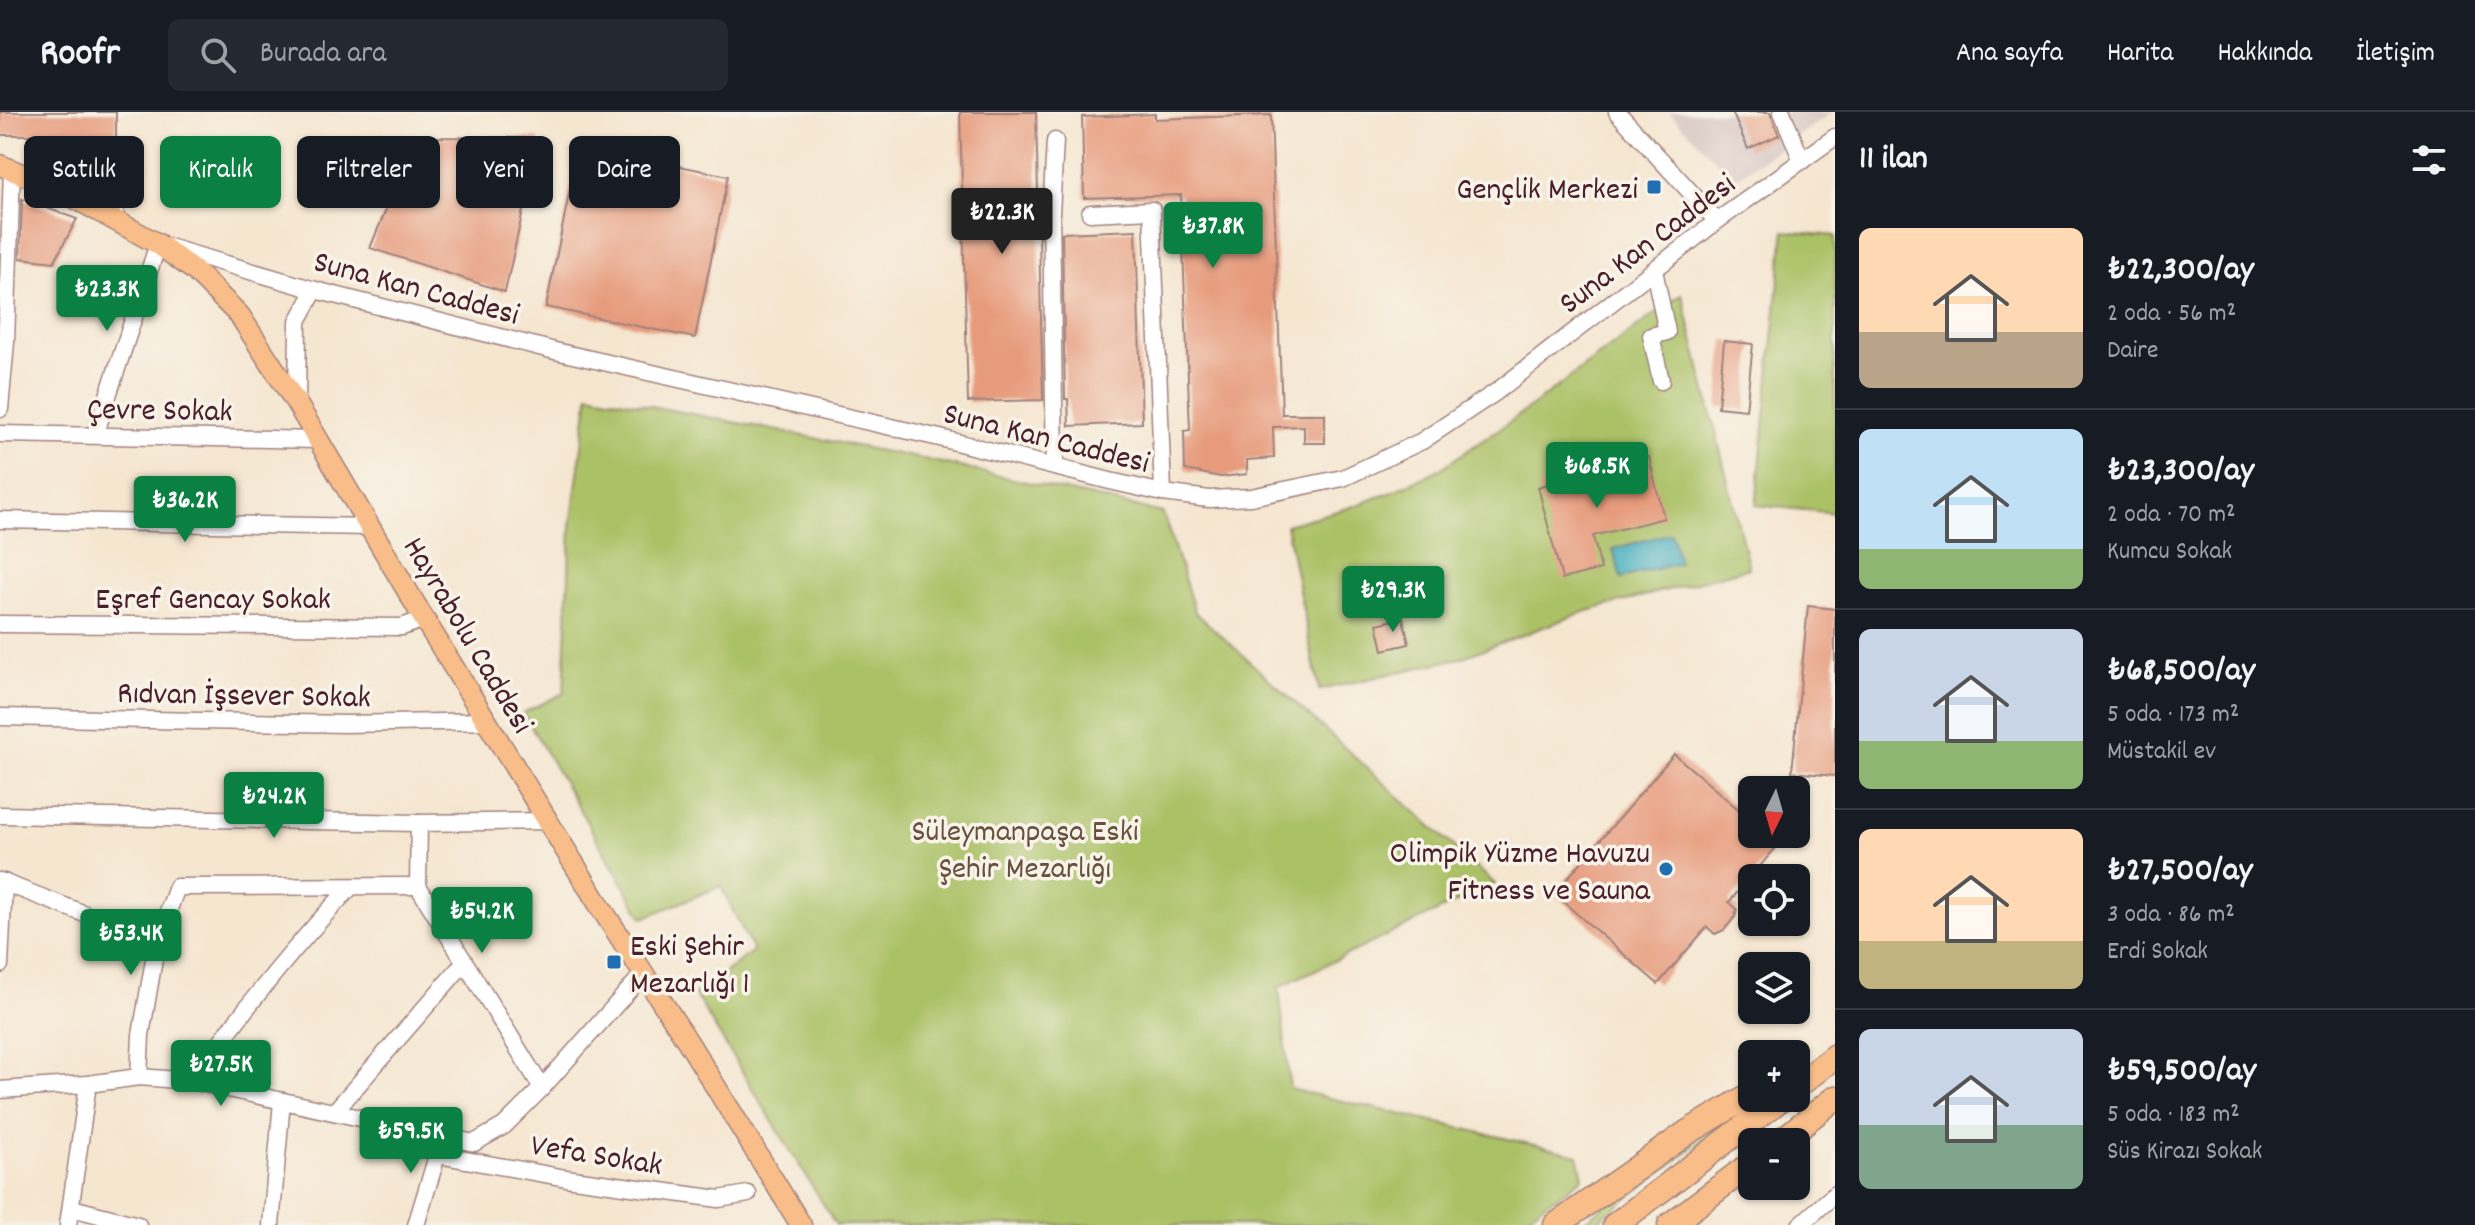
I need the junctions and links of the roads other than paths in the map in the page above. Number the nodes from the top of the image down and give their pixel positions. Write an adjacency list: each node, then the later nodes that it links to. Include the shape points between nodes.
1 (1617, 112): 11 (street)
2 (1782, 112): 5 (street)
3 (1835, 137): 5 (street, Suna Kan Caddesi)
4 (1055, 141): 22 (street)
5 (1802, 161): 11 (street, Suna Kan Caddesi)
6 (6, 168): 15 (street)
7 (93, 208): 10 (main road, Hayrabolu Caddesi)
8 (116, 208): 10 (street)
9 (1090, 213): 23 (street, via 1152,210)
10 (115, 219): 12 (main road, Hayrabolu Caddesi)
11 (1717, 221): 13 (street, Suna Kan Caddesi)
12 (158, 244): 14 (street, Suna Kan Caddesi); 17 (main road, Hayrabolu Caddesi, via 195,271 240,316); 20 (street)
13 (1654, 270): 16 (street, via 1667,332 1651,336); 23 (street, Suna Kan Caddesi, via 1496,392 1391,457 1343,478 1251,497)
14 (315, 290): 17 (street, via 298,321); 22 (street, Suna Kan Caddesi)
15 (3, 341): 18 (street)
16 (1659, 366)
17 (297, 404): 21 (main road, Hayrabolu Caddesi)
18 (0, 409)
19 (0, 434): 20 (street, Çevre Sokak)
20 (95, 435): 21 (street, Çevre Sokak)
21 (318, 440): 25 (main road, Hayrabolu Caddesi)
22 (1055, 467): 23 (street, Suna Kan Caddesi)
23 (1163, 493)
24 (0, 520): 25 (street)
25 (370, 527): 26 (main road, Hayrabolu Caddesi)
26 (424, 619): 27 (street, Eşref Gencay Sokak, via 402,627); 29 (main road, Hayrabolu Caddesi)
27 (0, 624)
28 (0, 717): 29 (street, Rıdvan İşsever Sokak, via 346,724)
29 (488, 721): 31 (main road, Hayrabolu Caddesi)
30 (0, 815): 32 (street)
31 (548, 821): 32 (street); 39 (main road, Hayrabolu Caddesi)
32 (419, 823): 34 (street)
33 (2, 882): 36 (street); 38 (street)
34 (418, 886): 35 (street); 37 (street)
35 (351, 887): 36 (street, via 177,887); 45 (street, via 251,1002)
36 (157, 942): 44 (street)
37 (463, 964): 47 (street); 52 (street)
38 (0, 965)
39 (644, 973): 47 (street); 64 (main road, Hayrabolu Caddesi)
40 (1835, 1045): 42 (highway)
41 (1835, 1056): 43 (highway)
42 (1810, 1058)
43 (1810, 1076)
44 (139, 1077): 45 (street); 46 (street)
45 (192, 1081): 50 (street)
46 (88, 1084): 48 (street); 60 (street)
47 (542, 1088): 55 (street, via 504,1126 474,1143)
48 (0, 1090)
49 (1835, 1098): 54 (highway)
50 (282, 1101): 52 (street); 62 (street)
51 (1738, 1102): 65 (highway)
52 (335, 1111): 55 (street)
53 (1764, 1112): 66 (highway)
54 (1798, 1128)
55 (443, 1136): 56 (street)
56 (438, 1155): 58 (street, Vefa Sokak, via 719,1199); 63 (street)
57 (1738, 1174): 67 (highway)
58 (748, 1194)
59 (1835, 1194): 68 (street)
60 (70, 1216): 61 (street)
61 (138, 1225)
62 (271, 1225)
63 (416, 1225)
64 (801, 1225)
65 (1556, 1225)
66 (1615, 1225)
67 (1670, 1225)
68 (1800, 1225)

